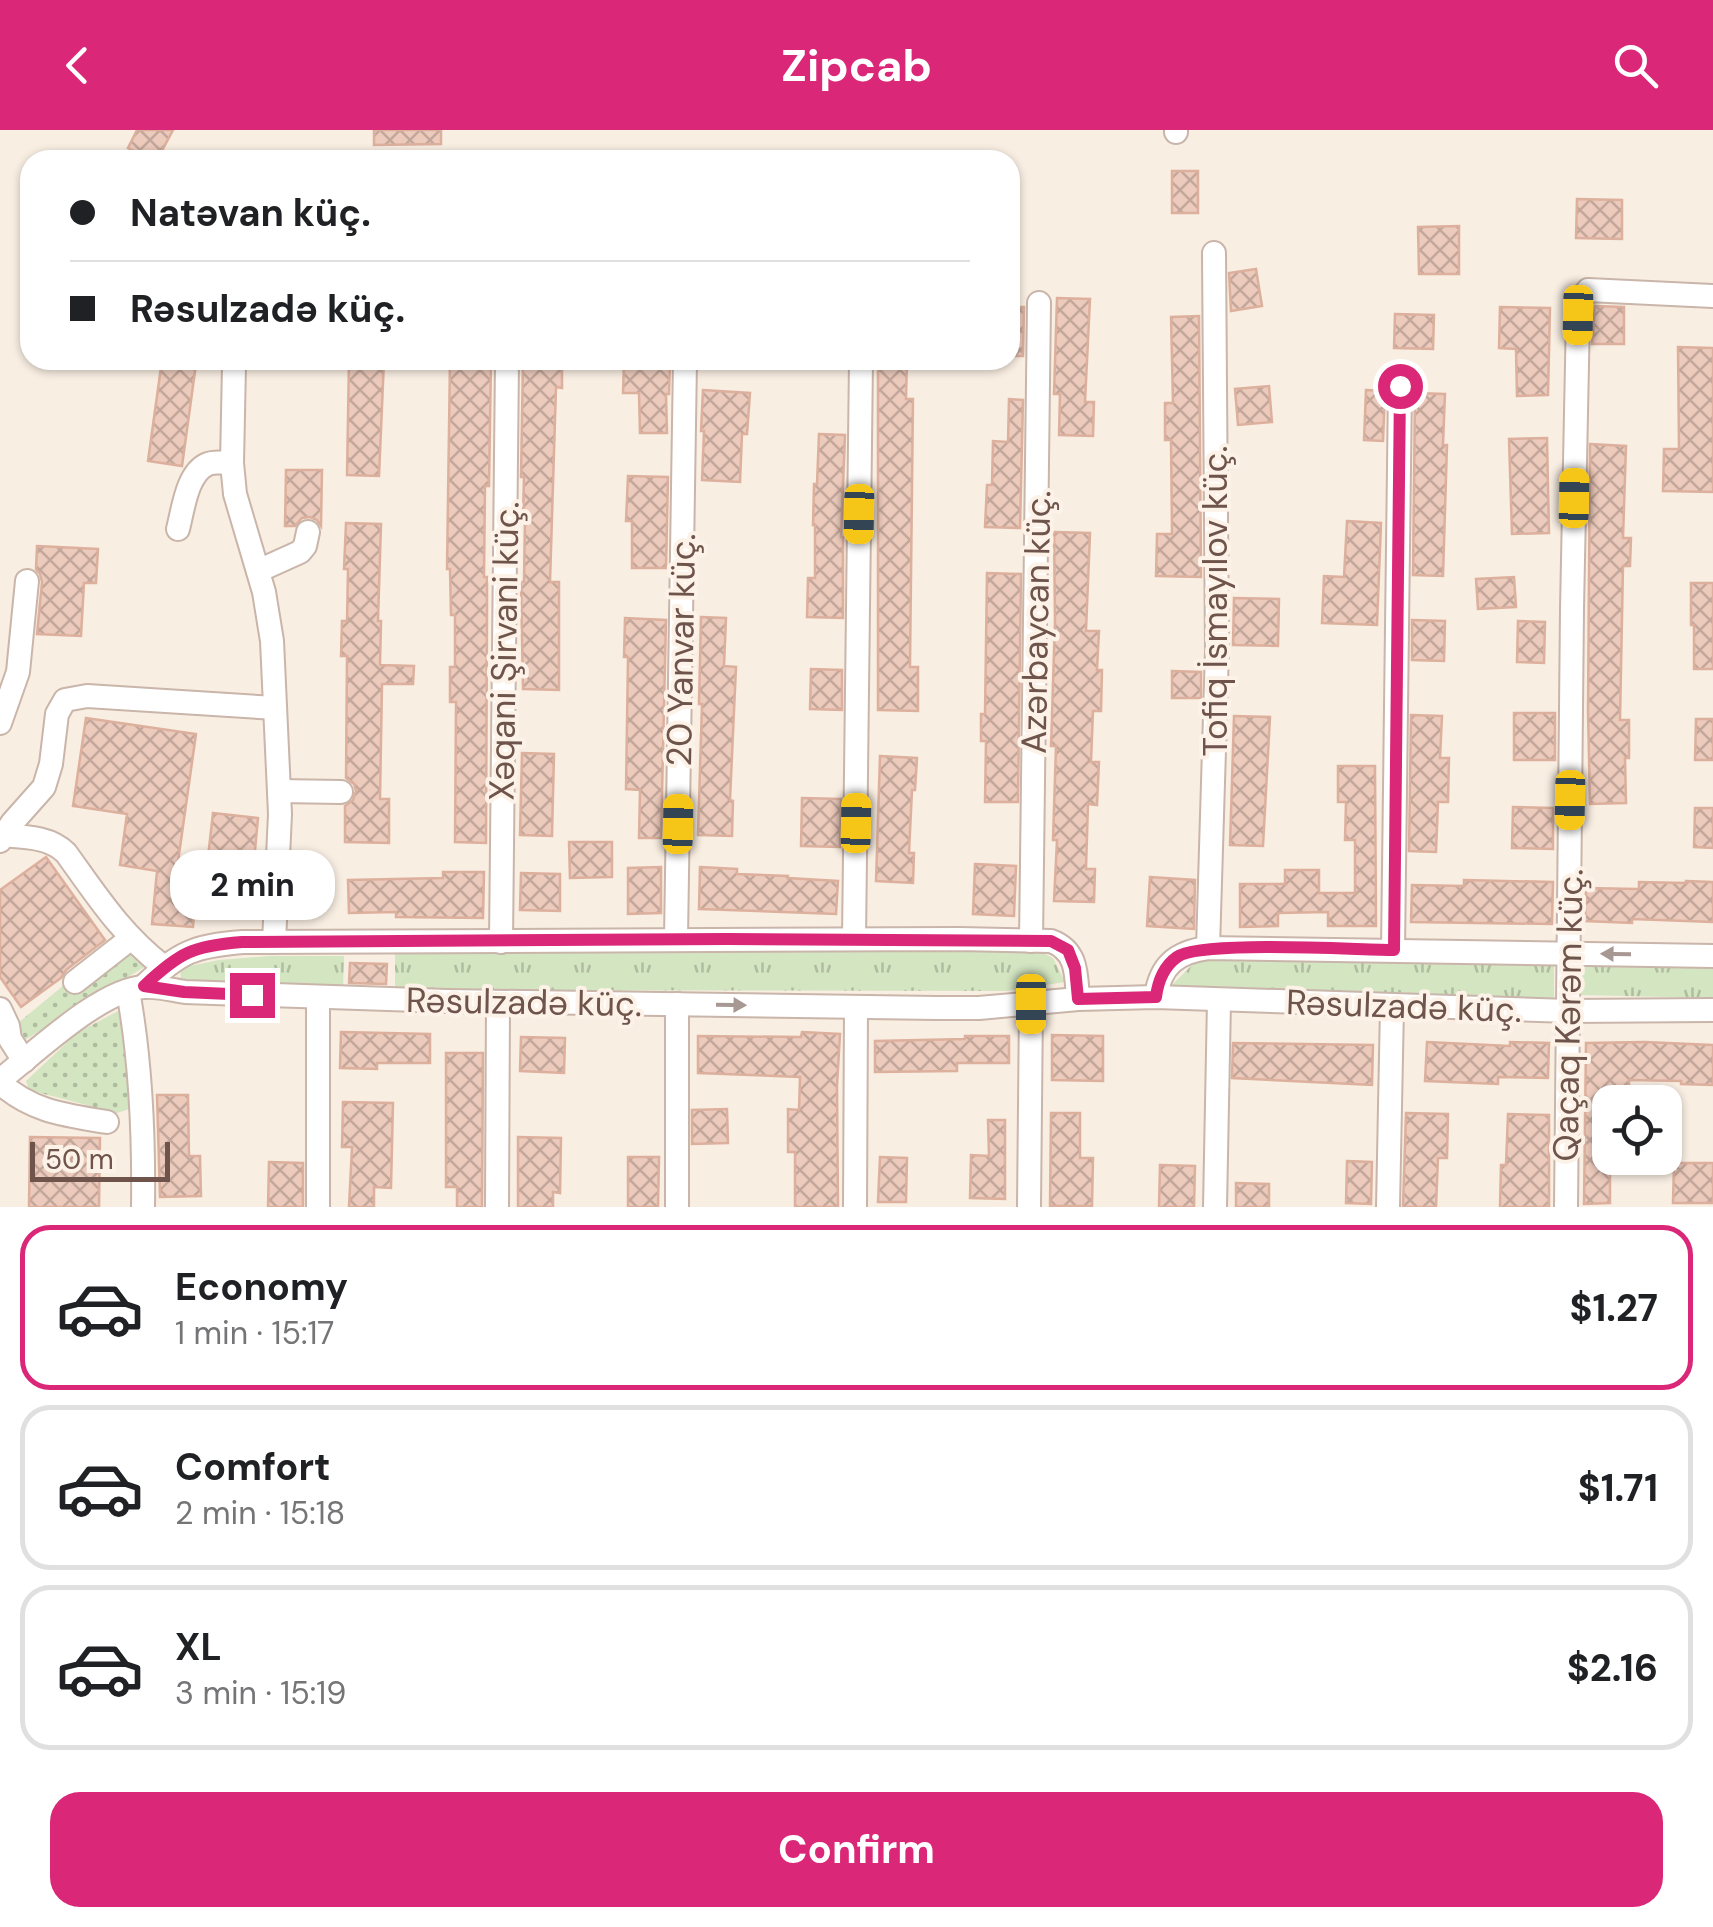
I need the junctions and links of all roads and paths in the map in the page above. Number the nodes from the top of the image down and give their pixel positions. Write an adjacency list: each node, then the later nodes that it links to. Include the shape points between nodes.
1 (1214, 253): 25 (street, Tofiq İsmayılov küç., via 1217,650)
2 (1713, 296): 27 (street, Qaçaq Kərəm küç., via 1598,289 1581,299)
3 (1039, 303): 22 (street, Azərbaycan küç.)
4 (234, 370): 9 (street)
5 (507, 370): 24 (street, Xəqani Şirvani küç.)
6 (685, 370): 21 (street, 20 Yanvar küç.)
7 (860, 370): 20 (street)
8 (1400, 386): 26 (street)
9 (232, 463): 10 (street, via 200,468); 12 (street)
10 (178, 528)
11 (308, 532): 12 (street, via 300,552)
12 (258, 571): 14 (street, via 269,616)
13 (27, 581): 15 (street, via 18,672)
14 (275, 708): 16 (street); 18 (street, via 66,700 57,714 44,787)
15 (0, 723)
16 (279, 791): 17 (street); 23 (street)
17 (341, 792)
18 (1, 837): 19 (street, via 58,844)
19 (130, 939): 29 (street); 30 (street)
20 (854, 939): 21 (street); 22 (street)
21 (676, 940): 24 (street)
22 (1031, 941): 34 (street, via 1068,950)
23 (274, 942): 24 (street); 29 (street, via 196,948)
24 (501, 942)
25 (1208, 948): 26 (street); 33 (street, via 1178,956 1158,980)
26 (1394, 950): 27 (street)
27 (1569, 953): 28 (street, one-way to 27); 43 (street, Qaçaq Kərəm küç.)
28 (1713, 956)
29 (164, 967): 31 (street)
30 (74, 982)
31 (136, 988): 32 (street, Rəsulzadə küç.); 44 (street, via 88,1010); 47 (street)
32 (318, 997): 36 (street, Rəsulzadə küç.); 48 (street)
33 (1156, 997): 34 (street, Rəsulzadə küç.); 35 (street, Rəsulzadə küç.)
34 (1078, 999): 38 (street, Rəsulzadə küç.)
35 (1219, 1000): 39 (street, Rəsulzadə küç.); 53 (street)
36 (498, 1002): 37 (street, Rəsulzadə küç.); 49 (street)
37 (678, 1004): 40 (street, Rəsulzadə küç., one-way to 40); 50 (street)
38 (1031, 1004): 40 (street, Rəsulzadə küç.); 52 (street)
39 (1392, 1006): 43 (street, Rəsulzadə küç.); 54 (street)
40 (856, 1007): 51 (street)
41 (0, 1009): 44 (street)
42 (1713, 1010): 43 (street, Rəsulzadə küç.)
43 (1568, 1011): 55 (street, Qaçaq Kərəm küç.)
44 (24, 1061): 45 (street)
45 (0, 1082): 46 (street, via 50,1112)
46 (107, 1122)
47 (143, 1207)
48 (318, 1207)
49 (497, 1207)
50 (677, 1207)
51 (855, 1207)
52 (1029, 1207)
53 (1215, 1207)
54 (1388, 1207)
55 (1566, 1207)

